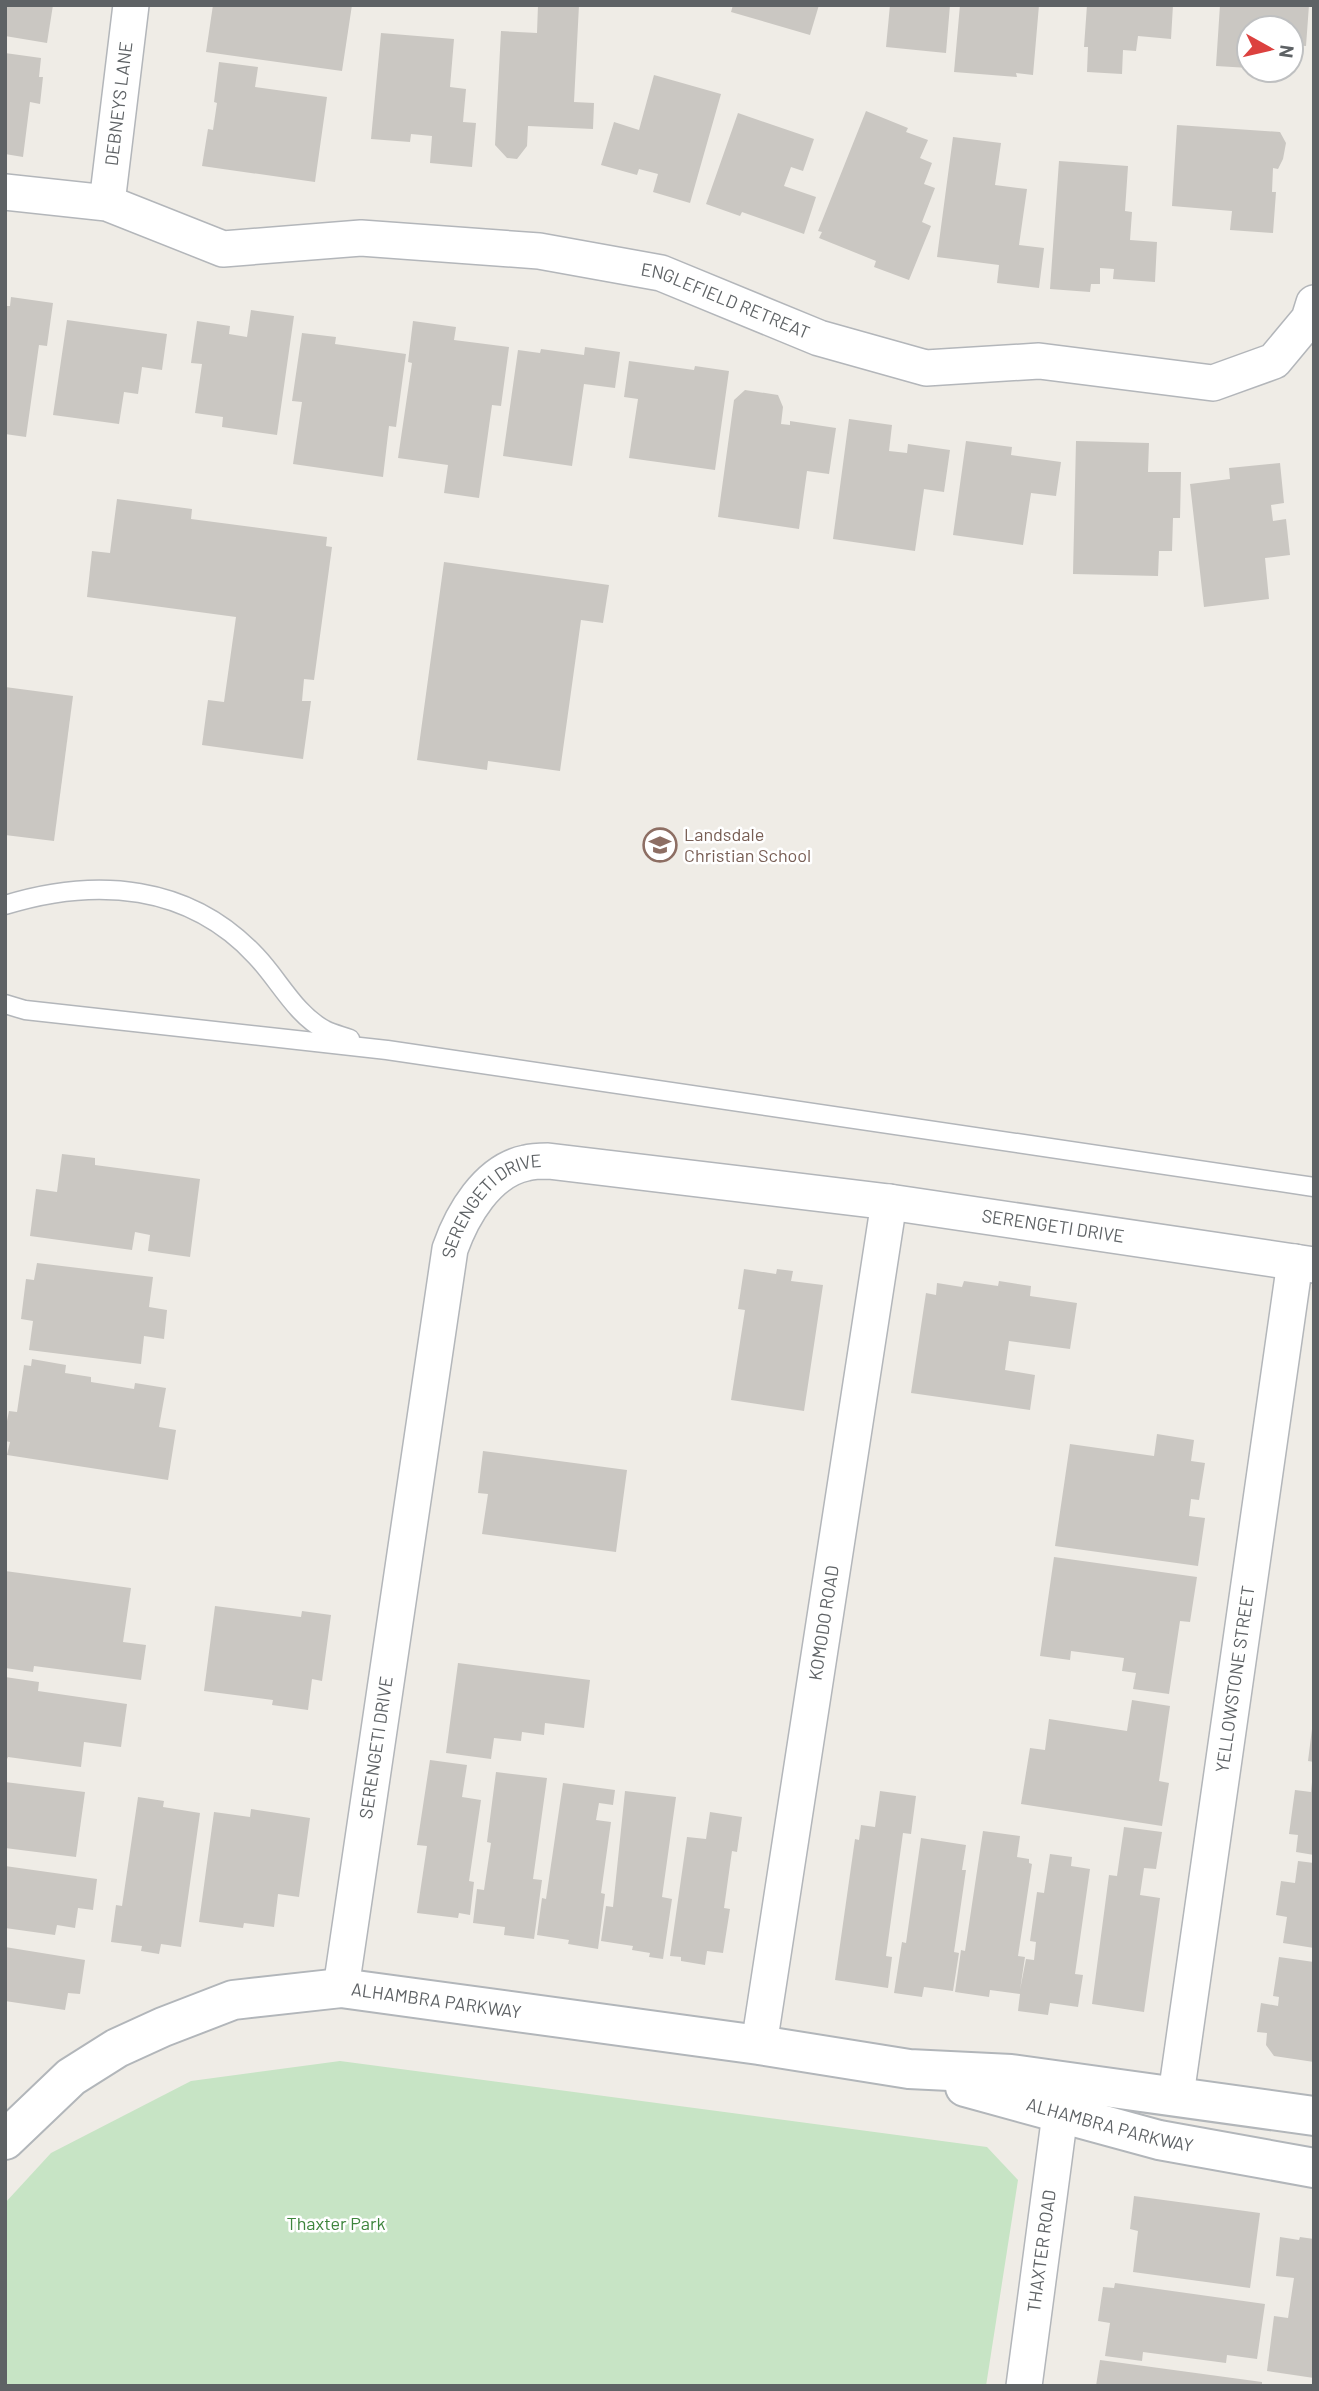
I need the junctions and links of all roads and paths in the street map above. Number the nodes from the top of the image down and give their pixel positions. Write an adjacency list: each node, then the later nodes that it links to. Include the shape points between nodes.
1 (131, 5): 3 (street, DEBNEYS LANE)
2 (5, 192): 3 (street, ENGLEFIELD RETREAT)
3 (107, 203): 4 (street, ENGLEFIELD RETREAT, via 223,249 361,238 539,251 661,273 818,338 926,368 1040,361 1213,383 1274,361 1309,319)
4 (1314, 303)
5 (5, 905): 7 (lane, via 62,892 108,890 149,894 187,905 231,931 304,1014 324,1030)
6 (5, 1004): 7 (lane, via 25,1010)
7 (387, 1050): 8 (lane)
8 (1314, 1186)
9 (889, 1202): 10 (street, SERENGETI DRIVE); 11 (street, SERENGETI DRIVE, via 548,1161 525,1163 505,1173 470,1206 450,1249); 12 (street, KOMODO ROAD)
10 (1304, 1264): 15 (street, YELLOWSTONE STREET)
11 (341, 1988): 12 (street, ALHAMBRA PARKWAY); 18 (street, ALHAMBRA PARKWAY, via 233,2000 163,2027 117,2048 71,2077)
12 (759, 2045): 13 (street, ALHAMBRA PARKWAY)
13 (909, 2069): 14 (street, ALHAMBRA PARKWAY); 15 (street, ALHAMBRA PARKWAY, via 1011,2074)
14 (960, 2086): 16 (street, ALHAMBRA PARKWAY)
15 (1176, 2095): 17 (street, ALHAMBRA PARKWAY)
16 (1060, 2114): 19 (street, ALHAMBRA PARKWAY, via 1159,2140); 20 (street, THAXTER ROAD)
17 (1314, 2116)
18 (7, 2134)
19 (1314, 2168)
20 (1024, 2386)

